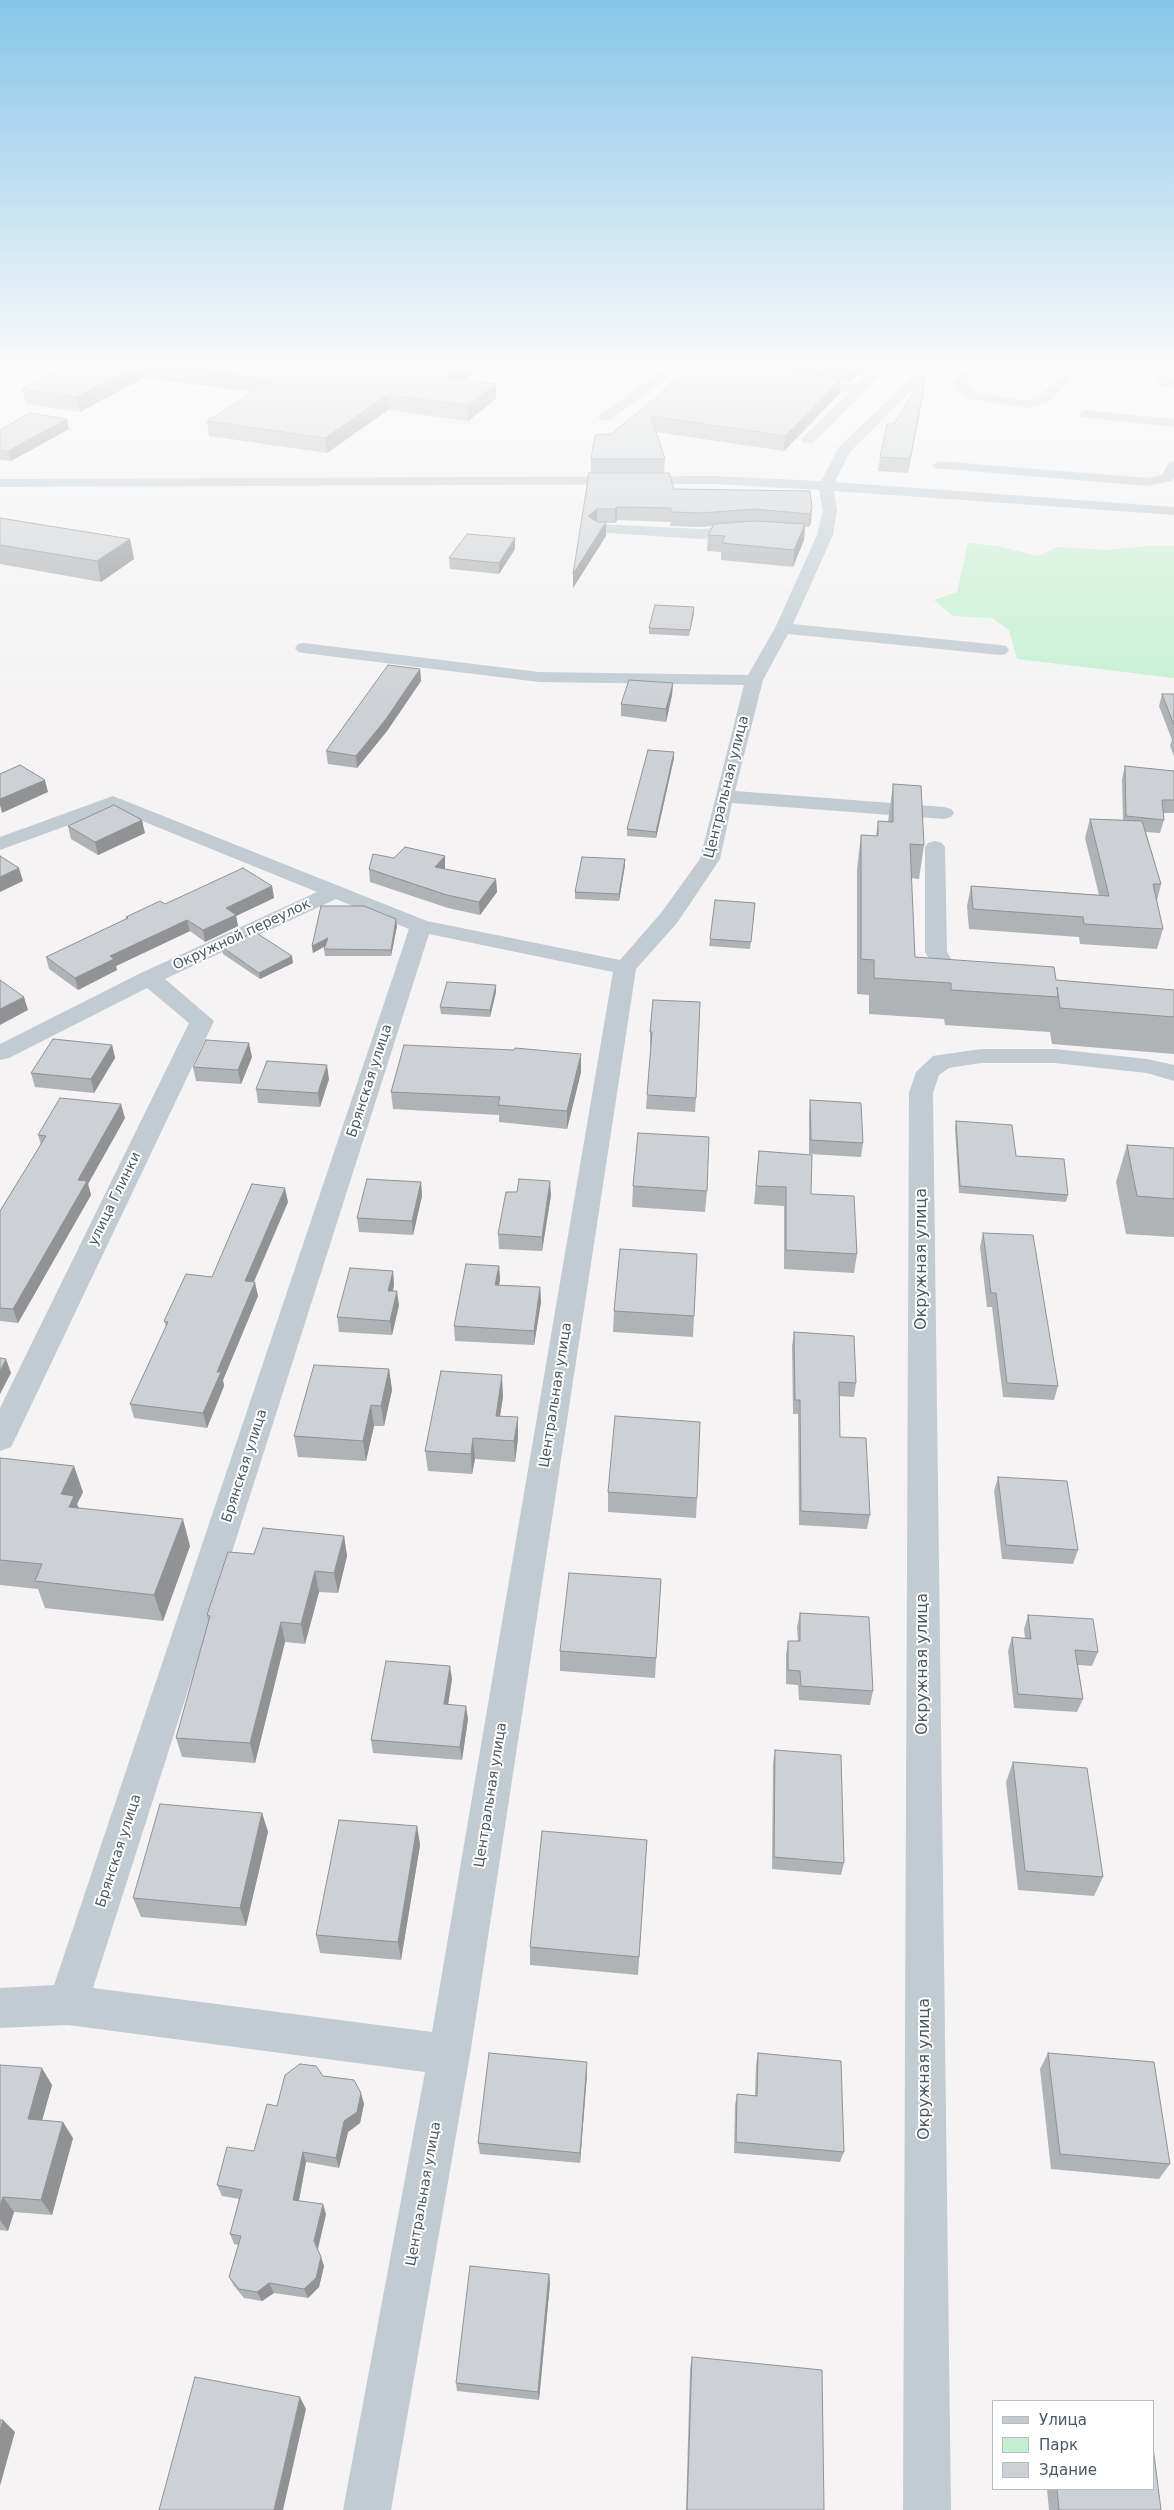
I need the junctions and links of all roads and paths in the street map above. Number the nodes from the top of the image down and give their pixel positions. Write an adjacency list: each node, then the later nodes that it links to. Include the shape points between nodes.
1 (445, 481): 7 (street)
2 (736, 481): 8 (street)
3 (828, 481): 8 (street)
4 (1039, 481): 9 (street)
5 (1137, 481): 6 (street)
6 (1151, 481)
7 (0, 483)
8 (826, 486): 9 (street); 13 (street, Центральная улица, via 830,510 817,534)
9 (1040, 502): 10 (street)
10 (1174, 512)
11 (598, 529): 12 (street, via 701,534)
12 (763, 531)
13 (783, 628): 15 (street); 16 (street, Центральная улица)
14 (304, 648): 16 (street, via 539,677)
15 (1000, 650)
16 (754, 680): 17 (street, Центральная улица)
17 (724, 796): 18 (street); 23 (street, Центральная улица, via 706,866 669,918)
18 (944, 813)
19 (0, 844): 21 (street, via 113,802)
20 (935, 847): 24 (street, via 936,952 943,964 962,973)
21 (336, 891): 22 (street); 25 (street, Окружной переулок)
22 (421, 926): 23 (street); 29 (street, Брянская улица)
23 (625, 968): 31 (street, Центральная улица)
24 (991, 977)
25 (149, 978): 26 (street, Окружной переулок); 28 (street, улица Глинки, via 202,1021)
26 (0, 1053)
27 (1174, 1074): 33 (street, Окружная улица, via 1148,1066 1055,1056 981,1056 942,1061 928,1072 921,1093)
28 (0, 1438)
29 (68, 2005): 30 (street); 31 (street)
30 (0, 2008)
31 (449, 2055): 32 (street, Центральная улица)
32 (367, 2510)
33 (927, 2510)

